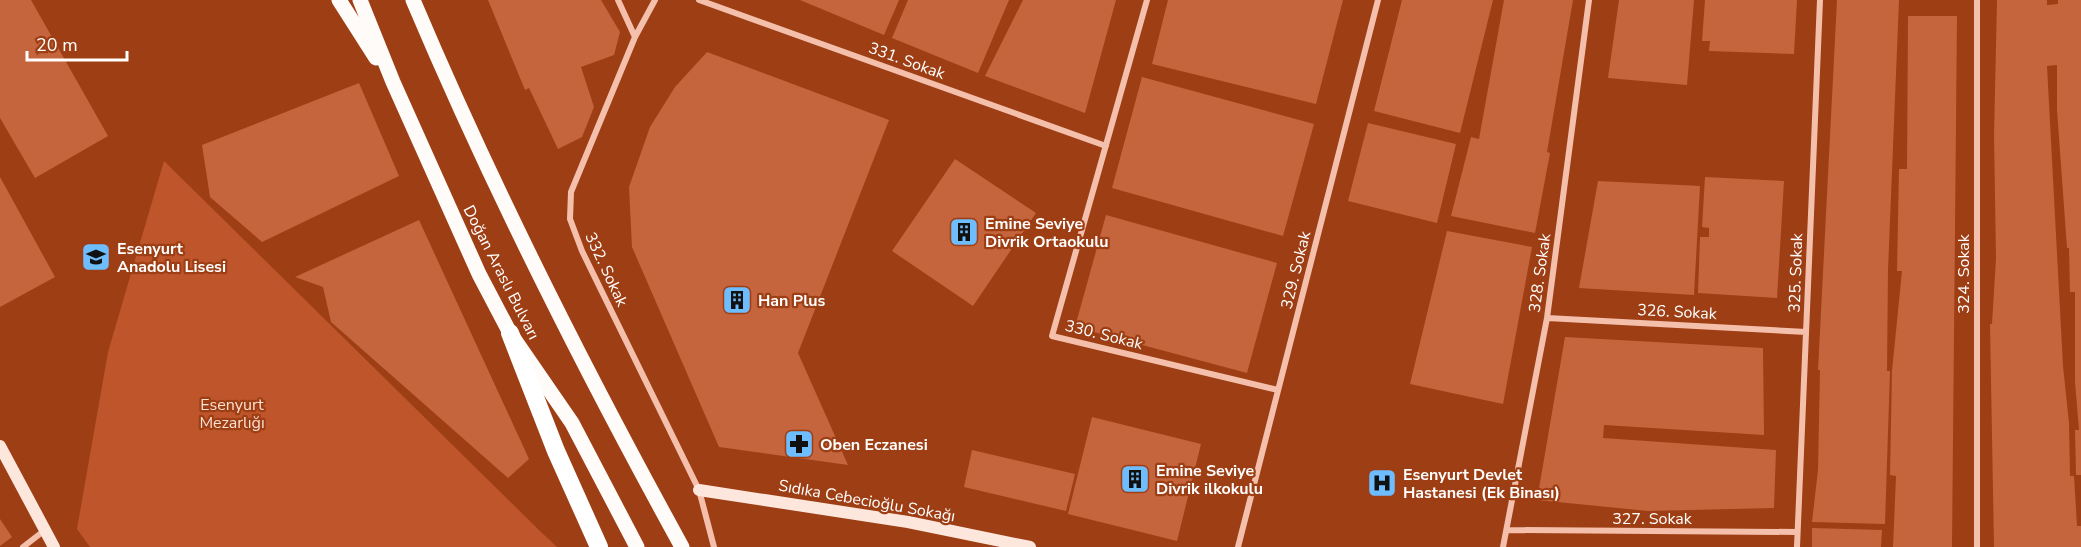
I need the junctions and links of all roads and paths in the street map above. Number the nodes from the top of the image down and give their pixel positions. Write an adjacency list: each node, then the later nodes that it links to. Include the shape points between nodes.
1 (339, 0): 13 (main road)
2 (360, 0): 13 (main road, Doğan Araslı Bulvarı)
3 (413, 0): 28 (main road, Doğan Araslı Bulvarı, via 516,227)
4 (618, 0): 12 (street)
5 (655, 0): 12 (street, 332. Sokak)
6 (699, 0): 14 (street, 331. Sokak)
7 (1148, 0): 14 (street, 330. Sokak)
8 (1378, 0): 18 (street, 329. Sokak)
9 (1589, 0): 15 (street, 328. Sokak)
10 (1820, 0): 16 (street, 325. Sokak)
11 (1977, 0): 34 (street, 324. Sokak)
12 (635, 37): 20 (street, 332. Sokak, via 571,192 570,219)
13 (393, 82): 17 (main road, Doğan Araslı Bulvarı, via 479,274)
14 (1106, 146): 18 (street, 330. Sokak, via 1052,336)
15 (1547, 318): 16 (street, 326. Sokak); 22 (street, 328. Sokak)
16 (1806, 332): 23 (street, 325. Sokak)
17 (510, 333): 26 (highway); 27 (main road, Doğan Araslı Bulvarı, via 572,423)
18 (1278, 390): 31 (street, 329. Sokak)
19 (0, 446): 21 (street)
20 (699, 490): 29 (street, 332. Sokak); 30 (street, Sıdıka Cebecioğlu Sokağı, via 908,522)
21 (45, 530): 24 (street); 25 (street)
22 (1507, 530): 23 (street, 327. Sokak); 32 (street, 328. Sokak)
23 (1797, 532): 33 (street, 325. Sokak)
24 (23, 547)
25 (54, 547)
26 (599, 547)
27 (637, 547)
28 (682, 547)
29 (714, 547)
30 (1030, 547)
31 (1238, 547)
32 (1503, 547)
33 (1797, 547)
34 (1977, 547)

